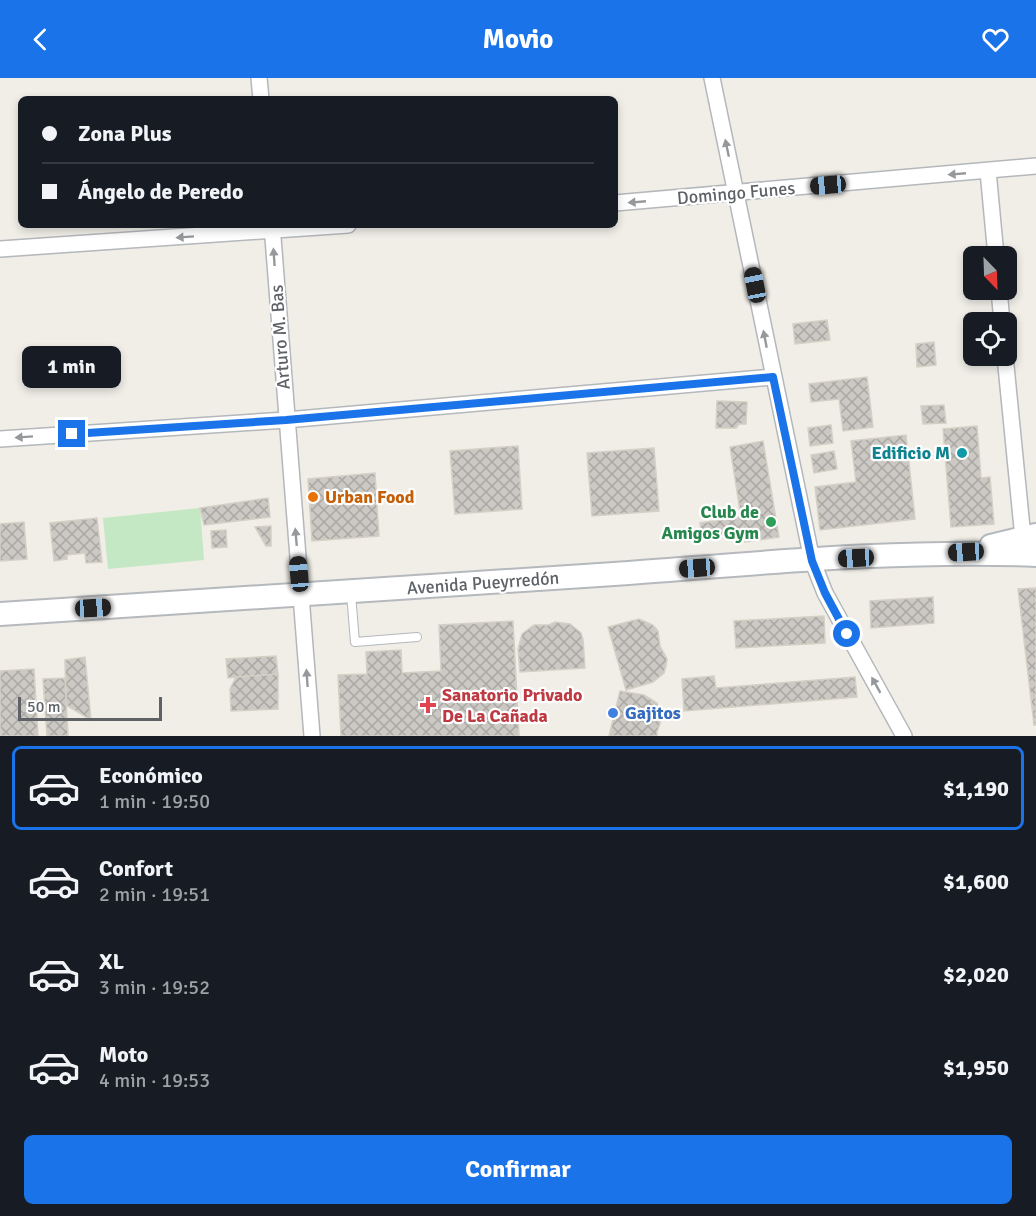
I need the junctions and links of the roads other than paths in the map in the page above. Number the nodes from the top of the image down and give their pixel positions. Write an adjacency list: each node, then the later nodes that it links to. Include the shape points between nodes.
1 (259, 78): 3 (street)
2 (712, 78): 6 (street, one-way to 2)
3 (261, 96)
4 (1036, 166): 5 (street, Domingo Funes)
5 (988, 171): 6 (street, Domingo Funes, one-way to 6); 9 (street)
6 (737, 194): 7 (street, Domingo Funes, one-way to 7); 12 (street, one-way to 6)
7 (618, 203)
8 (272, 228): 10 (street, one-way to 10); 13 (street, Arturo M. Bas, one-way to 8)
9 (995, 246)
10 (0, 249)
11 (1006, 366): 15 (street)
12 (773, 377): 13 (street); 16 (street)
13 (286, 420): 14 (street, one-way to 14); 18 (street, Arturo M. Bas, one-way to 13)
14 (0, 439)
15 (1032, 543): 16 (main road, Avenida Pueyrredón, via 966,552)
16 (812, 561): 17 (main road, Avenida Pueyrredón); 22 (street, one-way to 16, via 825,593)
17 (351, 592): 18 (main road, Avenida Pueyrredón); 20 (lane, via 355,642)
18 (301, 596): 19 (main road, Avenida Pueyrredón); 21 (street, Arturo M. Bas, one-way to 18)
19 (0, 614)
20 (417, 637)
21 (312, 736)
22 (904, 736)

